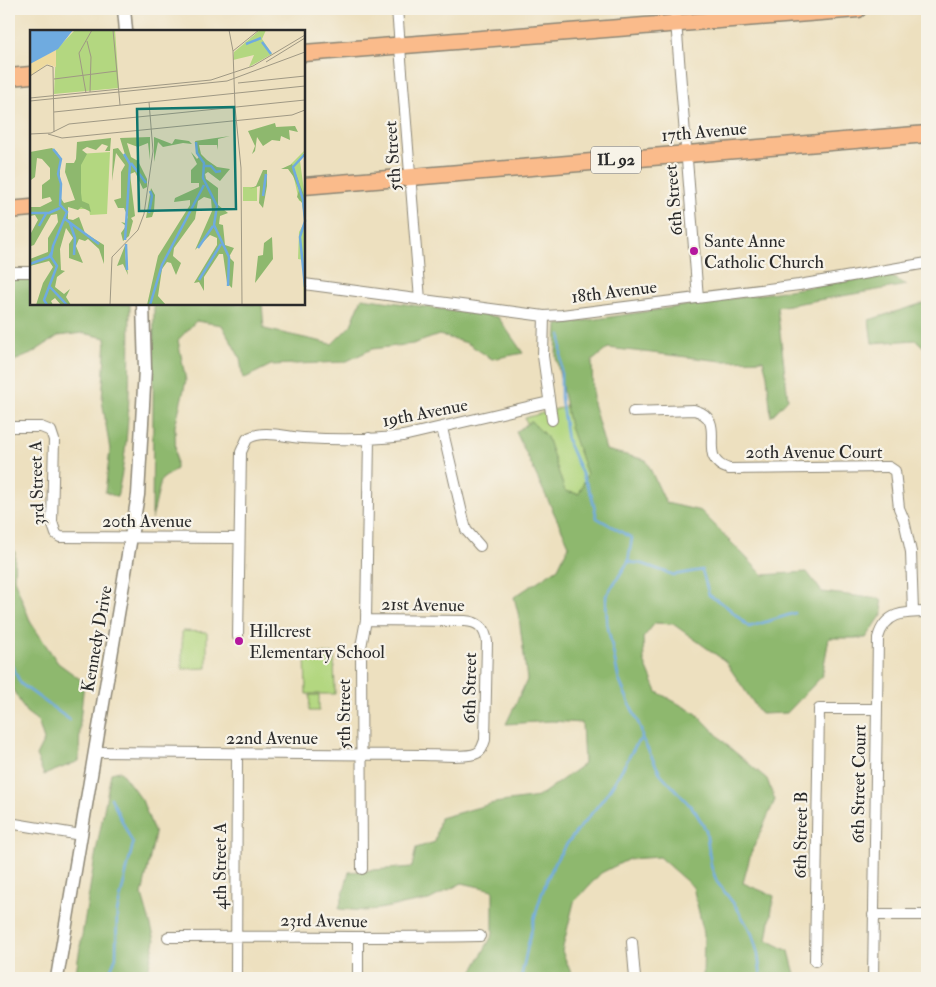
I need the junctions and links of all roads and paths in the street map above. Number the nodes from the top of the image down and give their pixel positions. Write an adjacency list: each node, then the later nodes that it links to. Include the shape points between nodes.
1 (116, 9): 6 (street)
2 (124, 9): 7 (street)
3 (397, 9): 8 (street, 5th Street)
4 (858, 9): 5 (main road)
5 (675, 16): 8 (main road); 13 (street, 6th Street)
6 (118, 30)
7 (126, 30)
8 (400, 45): 9 (main road); 14 (street, 5th Street)
9 (305, 53)
10 (30, 75): 11 (main road)
11 (9, 77)
12 (927, 134): 13 (main road, 17th Avenue / IL 92)
13 (686, 154): 14 (main road, 17th Avenue / IL 92); 22 (street, 6th Street)
14 (411, 177): 15 (main road, 17th Avenue / IL 92); 23 (street, 5th Street)
15 (305, 186)
16 (30, 208): 17 (main road)
17 (9, 210)
18 (927, 263): 22 (street, 18th Avenue, via 800,285)
19 (9, 272): 20 (street)
20 (30, 272)
21 (305, 284): 23 (street, 18th Avenue)
22 (698, 298): 25 (street, 18th Avenue)
23 (420, 300): 25 (street, 18th Avenue)
24 (143, 305): 33 (street, Kennedy Drive, via 144,415)
25 (544, 316): 26 (street, via 543,356)
26 (549, 402): 28 (street); 30 (street, 19th Avenue)
27 (633, 412): 36 (street, 20th Avenue Court, via 702,412 712,424 714,459 729,469 891,468 895,471 899,508 910,542)
28 (552, 420)
29 (9, 427): 32 (street, 3rd Street A, via 41,427 51,431 54,440 52,522)
30 (442, 428): 31 (street, 19th Avenue, via 404,436); 35 (street, via 466,530)
31 (369, 438): 34 (street, 19th Avenue, via 303,438 270,434 246,438 241,452); 38 (street, 5th Street)
32 (56, 534): 33 (street, 20th Avenue, via 65,538)
33 (132, 538): 34 (street, 20th Avenue); 42 (street, Kennedy Drive)
34 (239, 538): 40 (street)
35 (480, 546)
36 (913, 612): 37 (street); 41 (street, 6th Street Court, via 888,619 879,633)
37 (927, 612)
38 (366, 620): 39 (street, 21st Avenue, via 465,621); 45 (street, 5th Street, via 361,647)
39 (480, 625): 43 (street, 6th Street, via 486,633 487,642 485,740)
40 (238, 637)
41 (877, 709): 49 (street, 6th Street Court); 56 (street, 6th Street B, via 819,709)
42 (96, 752): 44 (street, 22nd Avenue); 47 (street, Kennedy Drive)
43 (478, 753): 45 (street, 22nd Avenue)
44 (238, 754): 45 (street, 22nd Avenue); 51 (street, 4th Street A)
45 (361, 755): 48 (street, 5th Street)
46 (9, 823): 47 (street)
47 (81, 835): 57 (street, Kennedy Drive)
48 (362, 869)
49 (874, 915): 50 (street); 61 (street, 6th Street Court)
50 (927, 915)
51 (236, 936): 53 (street, 23rd Avenue); 54 (street, 23rd Avenue); 58 (street, 4th Street A)
52 (480, 936): 54 (street, 23rd Avenue)
53 (168, 937)
54 (358, 938): 59 (street)
55 (632, 942): 60 (street)
56 (814, 961)
57 (56, 978)
58 (236, 978)
59 (358, 978)
60 (635, 978)
61 (873, 978)

